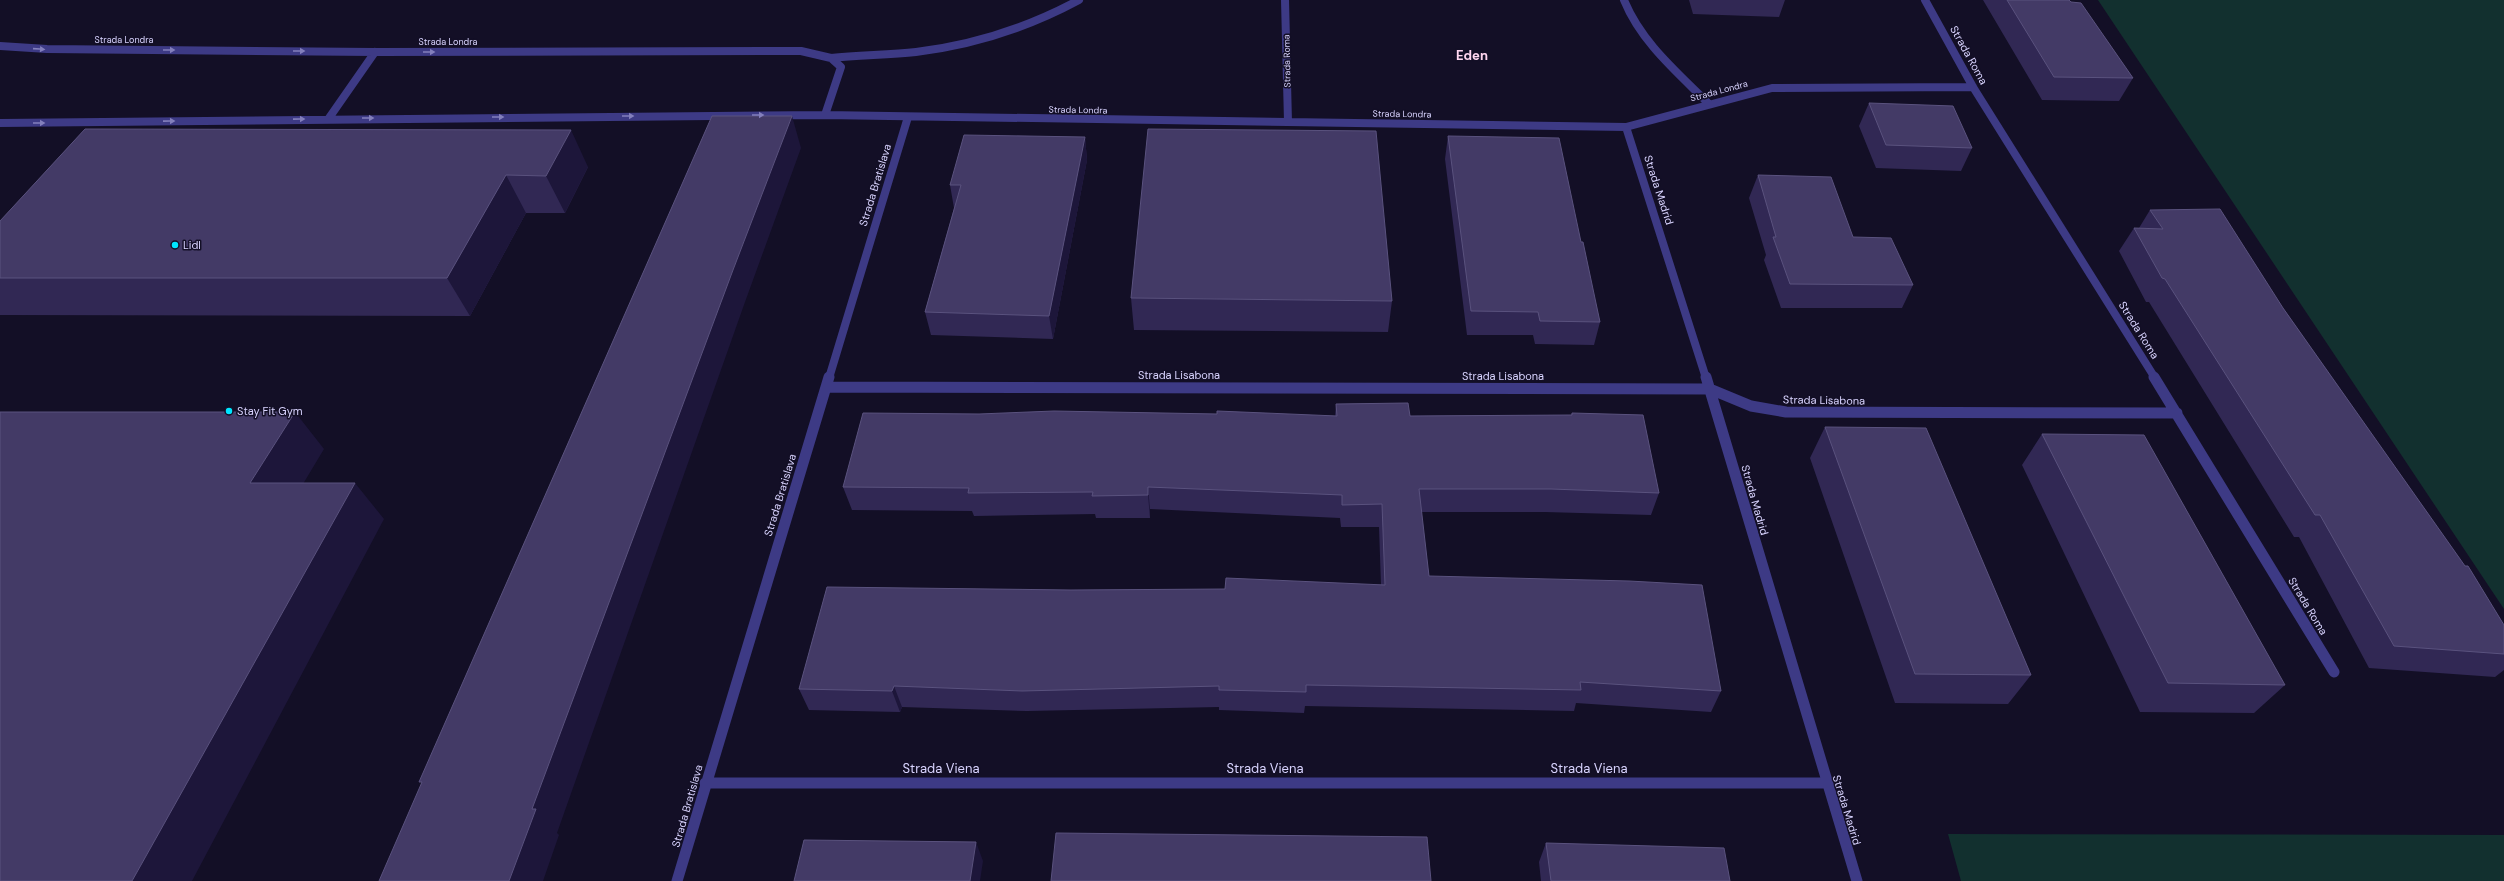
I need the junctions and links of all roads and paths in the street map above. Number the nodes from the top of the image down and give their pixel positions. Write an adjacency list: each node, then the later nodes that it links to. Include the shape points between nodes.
1 (1080, 0): 7 (street, Strada Londra, via 1059,12 981,38 943,47)
2 (1286, 0): 13 (street, Strada Roma)
3 (1624, 0): 9 (street, via 1627,10 1648,40)
4 (1925, 0): 8 (street, Strada Roma)
5 (0, 46): 6 (street, Strada Londra, one-way to 6, via 47,50)
6 (375, 52): 7 (street, Strada Londra, one-way to 7, via 800,51); 12 (street)
7 (831, 58): 10 (street, via 840,67)
8 (1973, 87): 9 (street, Strada Londra, via 1772,88); 18 (street, Strada Roma)
9 (1709, 104): 15 (street, Strada Londra)
10 (825, 115): 11 (street, Strada Londra); 12 (street, Strada Londra, one-way to 10)
11 (908, 117): 13 (street, Strada Londra); 16 (street, Strada Bratislava)
12 (329, 118): 14 (street, Strada Londra, one-way to 12)
13 (1288, 122): 15 (street, Strada Londra)
14 (0, 123)
15 (1626, 127): 17 (street, Strada Madrid)
16 (826, 386): 17 (street, Strada Lisabona); 20 (street, Strada Bratislava)
17 (1710, 389): 18 (street, Strada Lisabona, via 1751,406 1786,412); 21 (street, Strada Madrid)
18 (2177, 413): 19 (street, Strada Roma)
19 (2334, 672)
20 (705, 783): 21 (street, Strada Viena); 22 (street, Strada Bratislava)
21 (1826, 783): 23 (street, Strada Madrid)
22 (678, 881)
23 (1857, 881)

